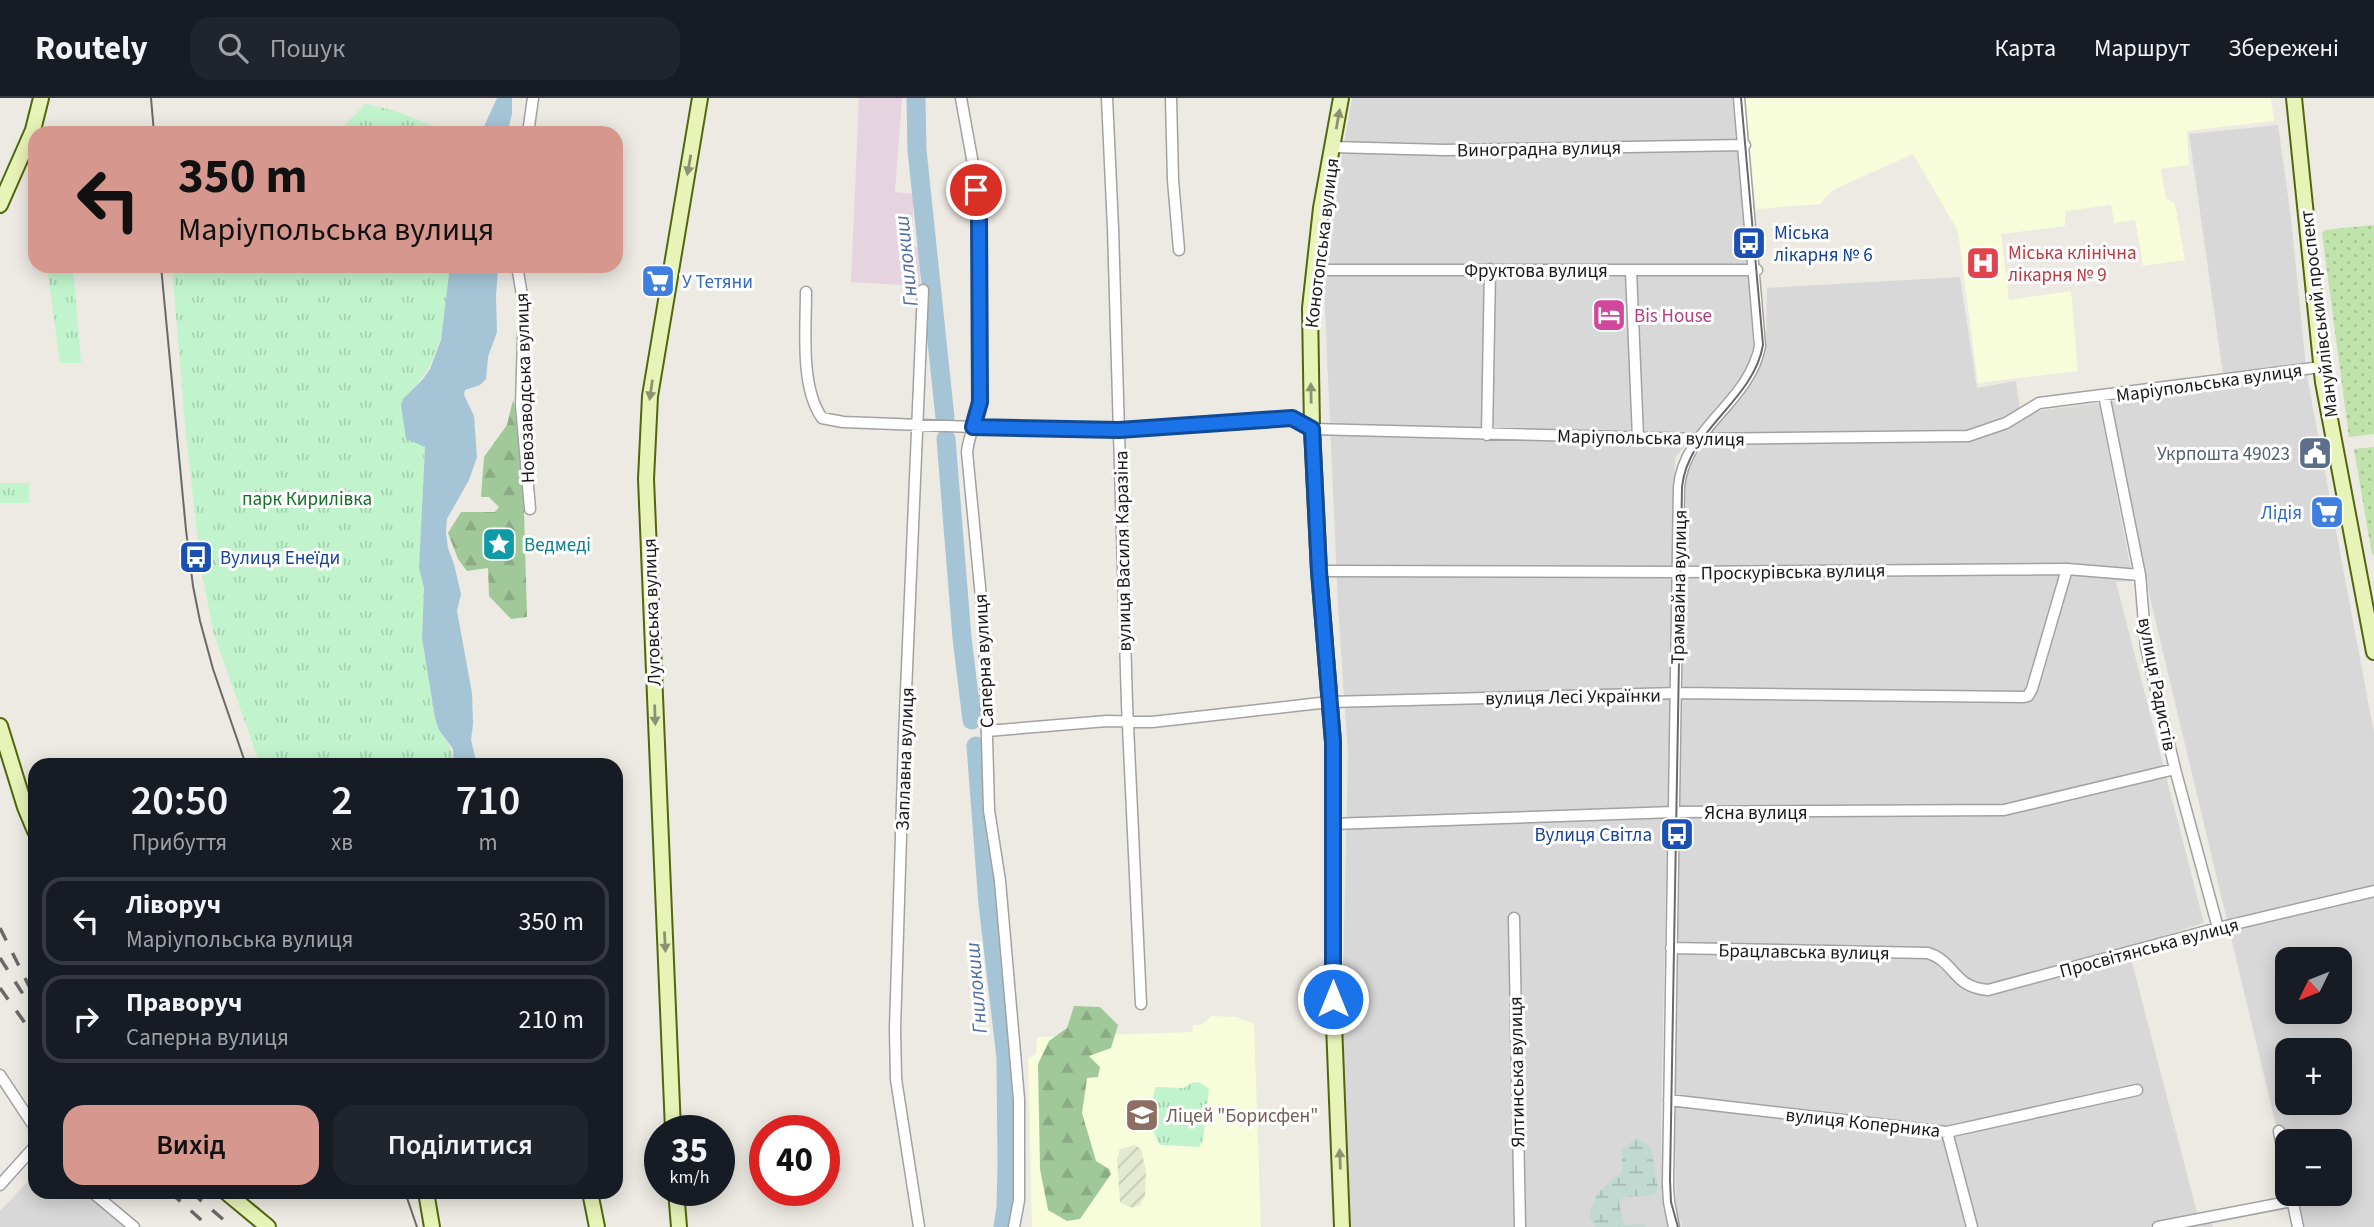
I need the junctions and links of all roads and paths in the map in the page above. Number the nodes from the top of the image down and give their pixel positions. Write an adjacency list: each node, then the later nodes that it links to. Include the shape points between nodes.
1 (41, 98): 10 (street)
2 (533, 98): 11 (street)
3 (700, 98): 57 (street, Луговська вулиця, one-way to 57, via 650,396 646,479)
4 (961, 98): 27 (street, Саперна вулиця, via 979,215 980,402)
5 (1107, 98): 29 (street, вулиця Василя Каразіна)
6 (1171, 98): 16 (street)
7 (1341, 98): 14 (street, Конотопська вулиця, one-way to 7)
8 (1738, 98): 13 (street, Трамвайна вулиця)
9 (2294, 98): 24 (street, Мануйлівський проспект)
10 (34, 126)
11 (529, 126)
12 (28, 141): 15 (street)
13 (1744, 145): 14 (street, Виноградна вулиця, via 1445,150); 19 (street, Трамвайна вулиця)
14 (1332, 147): 18 (street, Конотопська вулиця)
15 (0, 205)
16 (1179, 250)
17 (1490, 269): 18 (street, Фруктова вулиця); 20 (street, Фруктова вулиця); 30 (street)
18 (1314, 270): 28 (street, Конотопська вулиця, one-way to 18, via 1310,308)
19 (1756, 270): 20 (street, Фруктова вулиця); 32 (street, Трамвайна вулиця, via 1757,359 1746,382)
20 (1631, 271): 31 (street)
21 (518, 273): 33 (street, Новозаводська вулиця, via 524,307 522,405)
22 (923, 290): 26 (street, Заплавна вулиця)
23 (806, 292): 26 (street, Маріупольська вулиця, via 811,394 822,418)
24 (2321, 367): 25 (street, Маріупольська вулиця); 38 (street, Мануйлівський проспект)
25 (2104, 396): 32 (street, Маріупольська вулиця, via 2039,403 2006,423 1968,436); 37 (street, вулиця Радистів)
26 (918, 423): 27 (street, Маріупольська вулиця); 74 (street, Заплавна вулиця, via 895,1030 896,1079)
27 (973, 427): 29 (street, Маріупольська вулиця); 43 (street, Саперна вулиця, via 967,452 984,629)
28 (1312, 429): 29 (street, Маріупольська вулиця, via 1292,418); 30 (street, Маріупольська вулиця); 35 (street, Конотопська вулиця)
29 (1119, 430): 41 (street, вулиця Василя Каразіна)
30 (1487, 435): 31 (street, Маріупольська вулиця)
31 (1638, 437): 32 (street, Маріупольська вулиця)
32 (1698, 439): 36 (street, Трамвайна вулиця, via 1681,474)
33 (530, 509)
34 (2067, 569): 36 (street, Проскурівська вулиця); 37 (street, Проскурівська вулиця); 39 (street, вулиця Лесі Українки, via 2028,696)
35 (1319, 571): 36 (street, Проскурівська вулиця); 40 (street, Конотопська вулиця)
36 (1678, 572): 39 (street, Трамвайна вулиця)
37 (2140, 575): 44 (street, вулиця Радистів, via 2146,647)
38 (2374, 652)
39 (1676, 693): 40 (street, вулиця Лесі Українки); 45 (street, Трамвайна вулиця)
40 (1329, 702): 41 (street, вулиця Лесі Українки); 47 (street, Конотопська вулиця)
41 (1129, 721): 43 (street, вулиця Лесі Українки); 53 (street, вулиця Василя Каразіна)
42 (0, 726): 46 (street)
43 (987, 731): 75 (street, Саперна вулиця, via 989,810 1000,881 1019,1099 1019,1200)
44 (2175, 769): 45 (street, Ясна вулиця, via 2004,810); 50 (street, вулиця Радистів)
45 (1674, 812): 47 (street, Ясна вулиця); 51 (street, Трамвайна вулиця)
46 (28, 814)
47 (1332, 824): 76 (street, Конотопська вулиця, one-way to 47)
48 (2374, 891): 50 (street, Просвітянська вулиця)
49 (1514, 918): 77 (street, Ялтинська вулиця)
50 (2218, 928): 52 (street, Просвітянська вулиця, via 1988,990 1964,984)
51 (1671, 948): 52 (street, Брацлавська вулиця); 56 (street, Трамвайна вулиця)
52 (1936, 956)
53 (1141, 1004)
54 (0, 1075): 58 (street)
55 (2137, 1090): 59 (street, вулиця Коперника)
56 (1669, 1100): 59 (street, вулиця Коперника); 78 (street, Трамвайна вулиця, via 1669,1202)
57 (672, 1115)
58 (28, 1117)
59 (1947, 1132): 79 (street)
60 (28, 1154): 61 (street)
61 (0, 1185)
62 (100, 1199): 69 (street)
63 (234, 1199): 70 (street)
64 (427, 1199): 71 (street)
65 (591, 1199): 72 (street)
66 (2275, 1201): 80 (street)
67 (677, 1206): 73 (street)
68 (2294, 1206): 81 (street)
69 (134, 1227)
70 (268, 1227)
71 (432, 1227)
72 (597, 1227)
73 (679, 1227)
74 (919, 1227)
75 (1014, 1227)
76 (1342, 1227)
77 (1520, 1227)
78 (1674, 1227)
79 (1972, 1227)
80 (2158, 1227)
81 (2298, 1227)

